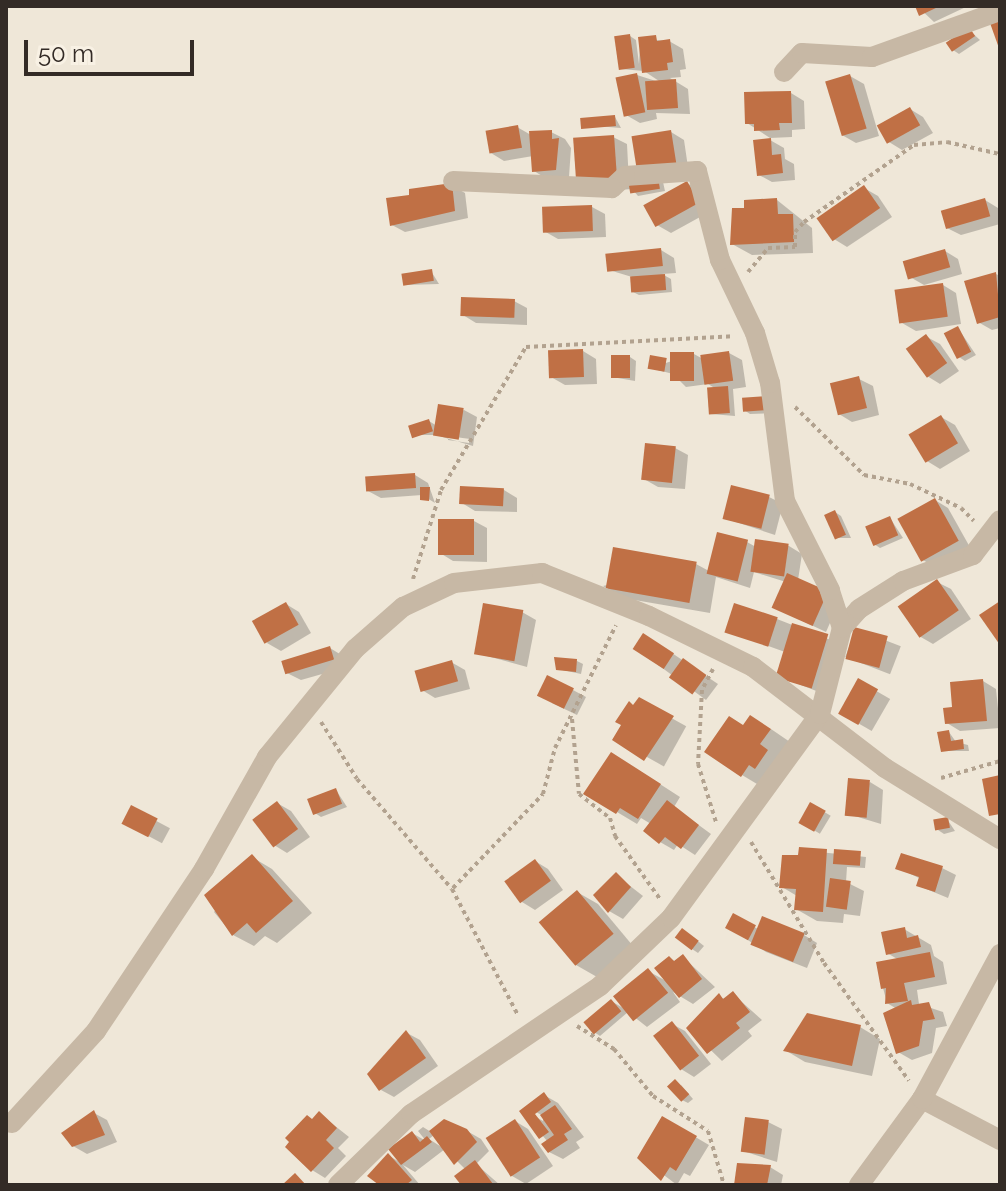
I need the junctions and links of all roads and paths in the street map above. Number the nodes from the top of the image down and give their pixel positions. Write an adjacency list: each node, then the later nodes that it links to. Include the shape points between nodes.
1 (1000, 11): 2 (street, via 872,57 802,53)
2 (784, 72)
3 (1000, 154): 5 (path, via 937,142 900,152 804,222 795,232 795,247 776,245 760,254)
4 (453, 181): 5 (street, via 612,188 625,176 697,171 720,260)
5 (737, 296): 6 (street)
6 (755, 333): 7 (street); 10 (path, via 679,343 526,347 441,490)
7 (770, 383): 8 (path, via 851,467 932,493); 11 (street, via 785,501 830,590)
8 (994, 528): 11 (street, via 973,555 903,581 859,609)
9 (626, 605): 10 (street, via 542,573 454,583); 12 (street); 15 (path)
10 (403, 607): 13 (street, via 355,649)
11 (842, 628): 14 (street)
12 (722, 652): 14 (street); 20 (path, via 702,690 698,764 712,796)
13 (314, 701): 21 (path, via 335,748 357,779); 27 (street, via 267,757 204,869 96,1031)
14 (820, 714): 17 (street, via 885,768); 18 (street)
15 (572, 718): 21 (path, via 555,748 543,794); 22 (path, via 579,794 610,818 615,836)
16 (1000, 761): 17 (path, via 977,764)
17 (919, 787): 19 (street)
18 (741, 826): 20 (street); 26 (path, via 824,963)
19 (1000, 839)
20 (722, 852): 22 (street)
21 (452, 889): 25 (path)
22 (671, 918): 24 (street, via 600,986)
23 (1000, 954): 26 (street)
24 (558, 1015): 25 (street); 30 (path, via 614,1049 653,1096 708,1131)
25 (528, 1035): 29 (street, via 411,1114)
26 (922, 1099): 28 (street); 31 (street)
27 (12, 1123)
28 (1000, 1140)
29 (338, 1185)
30 (724, 1185)
31 (859, 1185)

